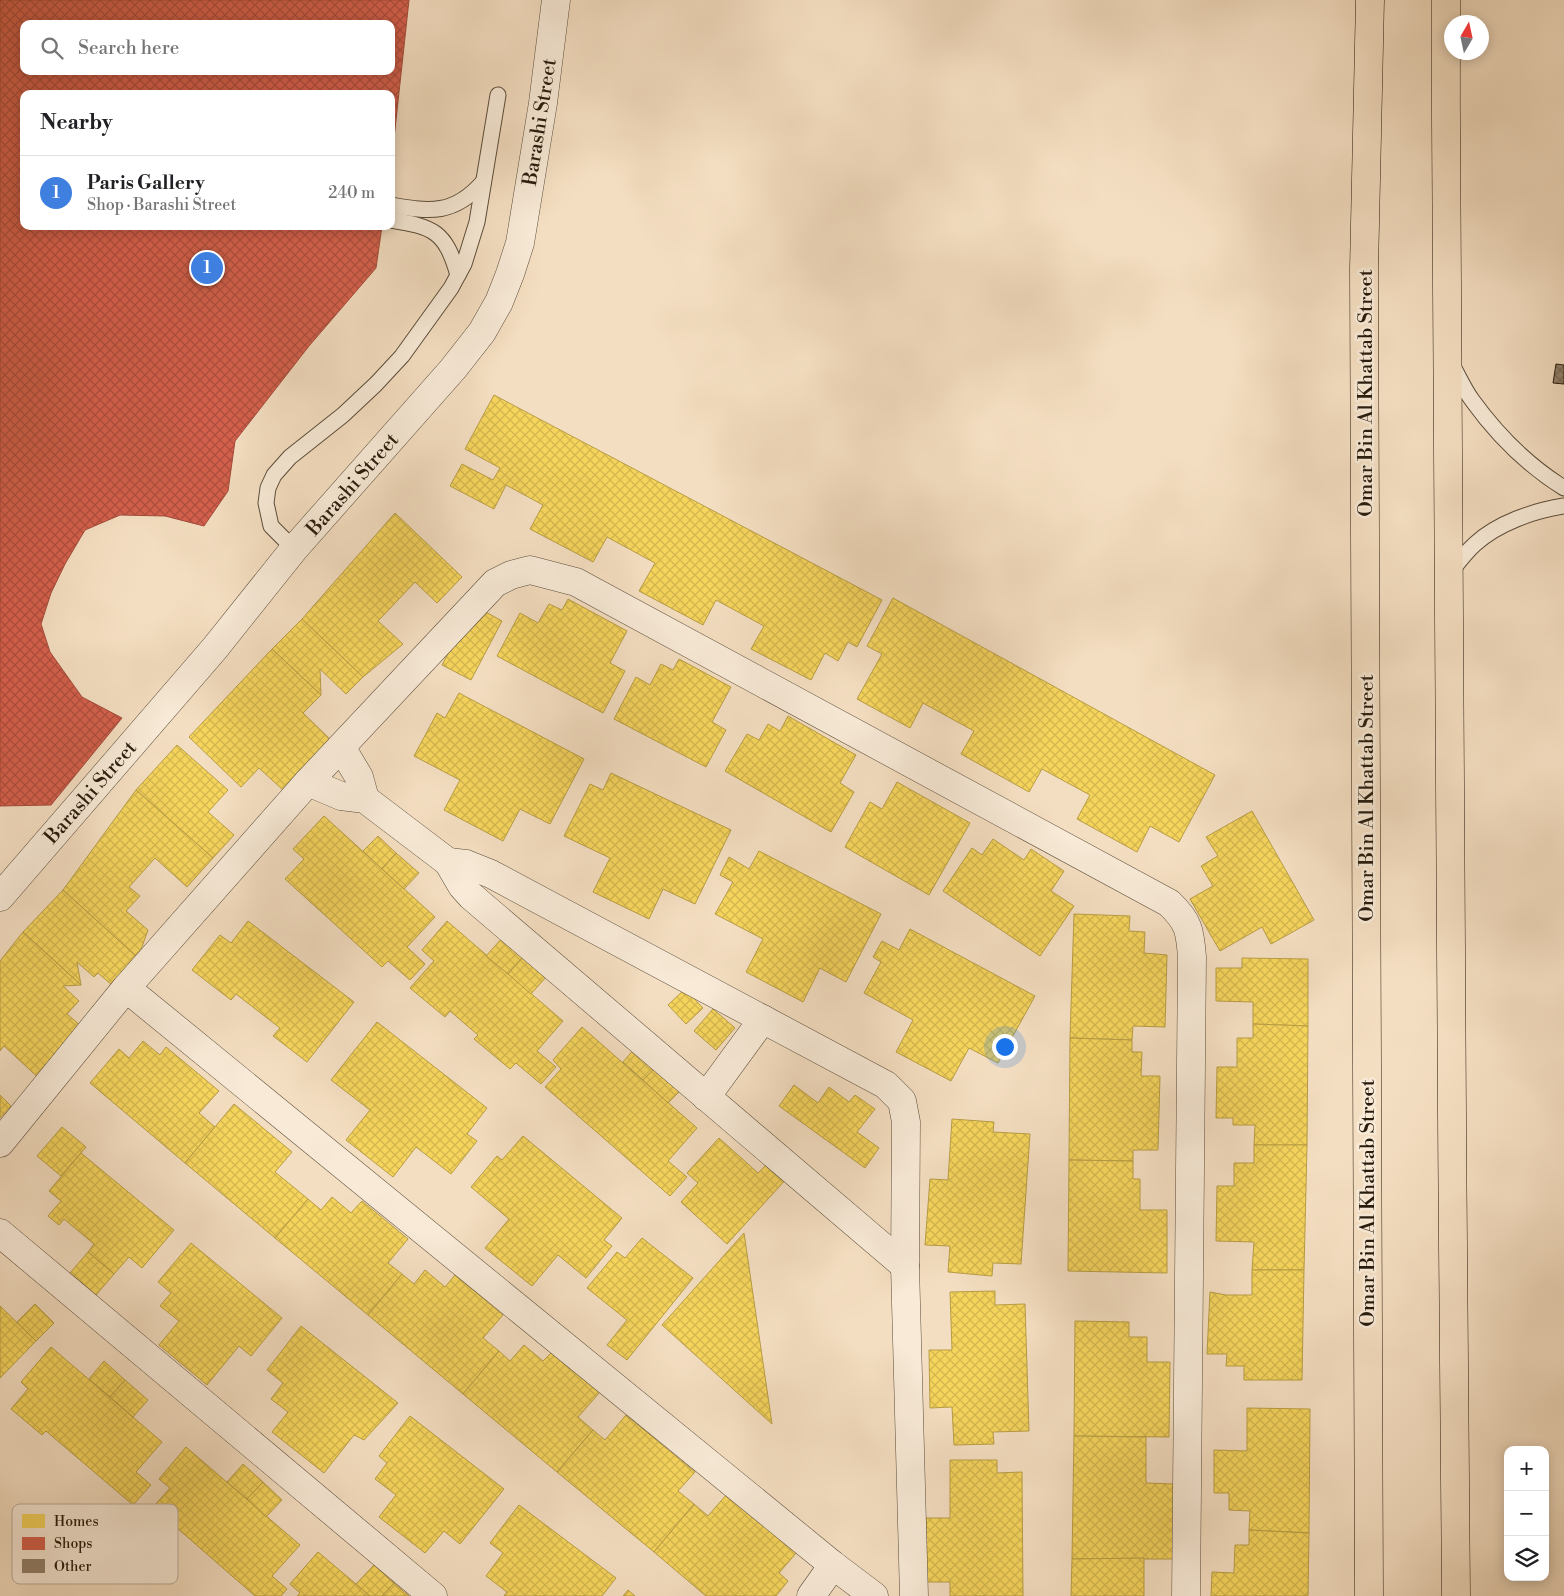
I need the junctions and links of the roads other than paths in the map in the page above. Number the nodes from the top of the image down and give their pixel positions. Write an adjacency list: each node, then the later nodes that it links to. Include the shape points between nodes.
1 (556, 0): 12 (street, Barashi Street, via 520,243 498,302 482,332 454,369)
2 (1370, 0): 31 (main road, Omar Bin Al Khattab Street, via 1364,269)
3 (1446, 0): 9 (main road)
4 (498, 95): 5 (lane)
5 (482, 182): 6 (lane, via 463,200 439,209 428,211); 8 (lane, via 477,222)
6 (395, 206)
7 (395, 221): 8 (lane, via 435,232 452,254)
8 (458, 275): 12 (lane, via 402,356 376,384 290,457 274,475 266,503 272,526)
9 (1446, 353): 10 (lane, via 1471,399 1504,440 1543,475); 13 (main road)
10 (1564, 488)
11 (1564, 506): 13 (lane, via 1508,522 1475,544)
12 (294, 550): 18 (street, Barashi Street, via 215,648)
13 (1448, 574): 32 (main road)
14 (340, 747): 15 (street); 16 (street, via 359,777); 30 (street, via 495,583 530,570 576,582 1169,903 1182,916 1191,939 1192,957)
15 (308, 782): 16 (street, via 341,796); 19 (street)
16 (365, 799): 17 (street)
17 (448, 862): 20 (street, via 466,864 491,874); 21 (street, via 471,896)
18 (0, 897)
19 (126, 988): 22 (street); 25 (street)
20 (763, 1019): 21 (street); 24 (street, via 886,1085 902,1101 906,1122)
21 (706, 1097): 24 (street)
22 (0, 1143)
23 (0, 1233): 26 (street)
24 (905, 1266): 29 (street)
25 (832, 1565): 27 (street); 28 (street)
26 (433, 1596)
27 (811, 1596)
28 (874, 1596)
29 (914, 1596)
30 (1186, 1596)
31 (1369, 1596)
32 (1456, 1596)

